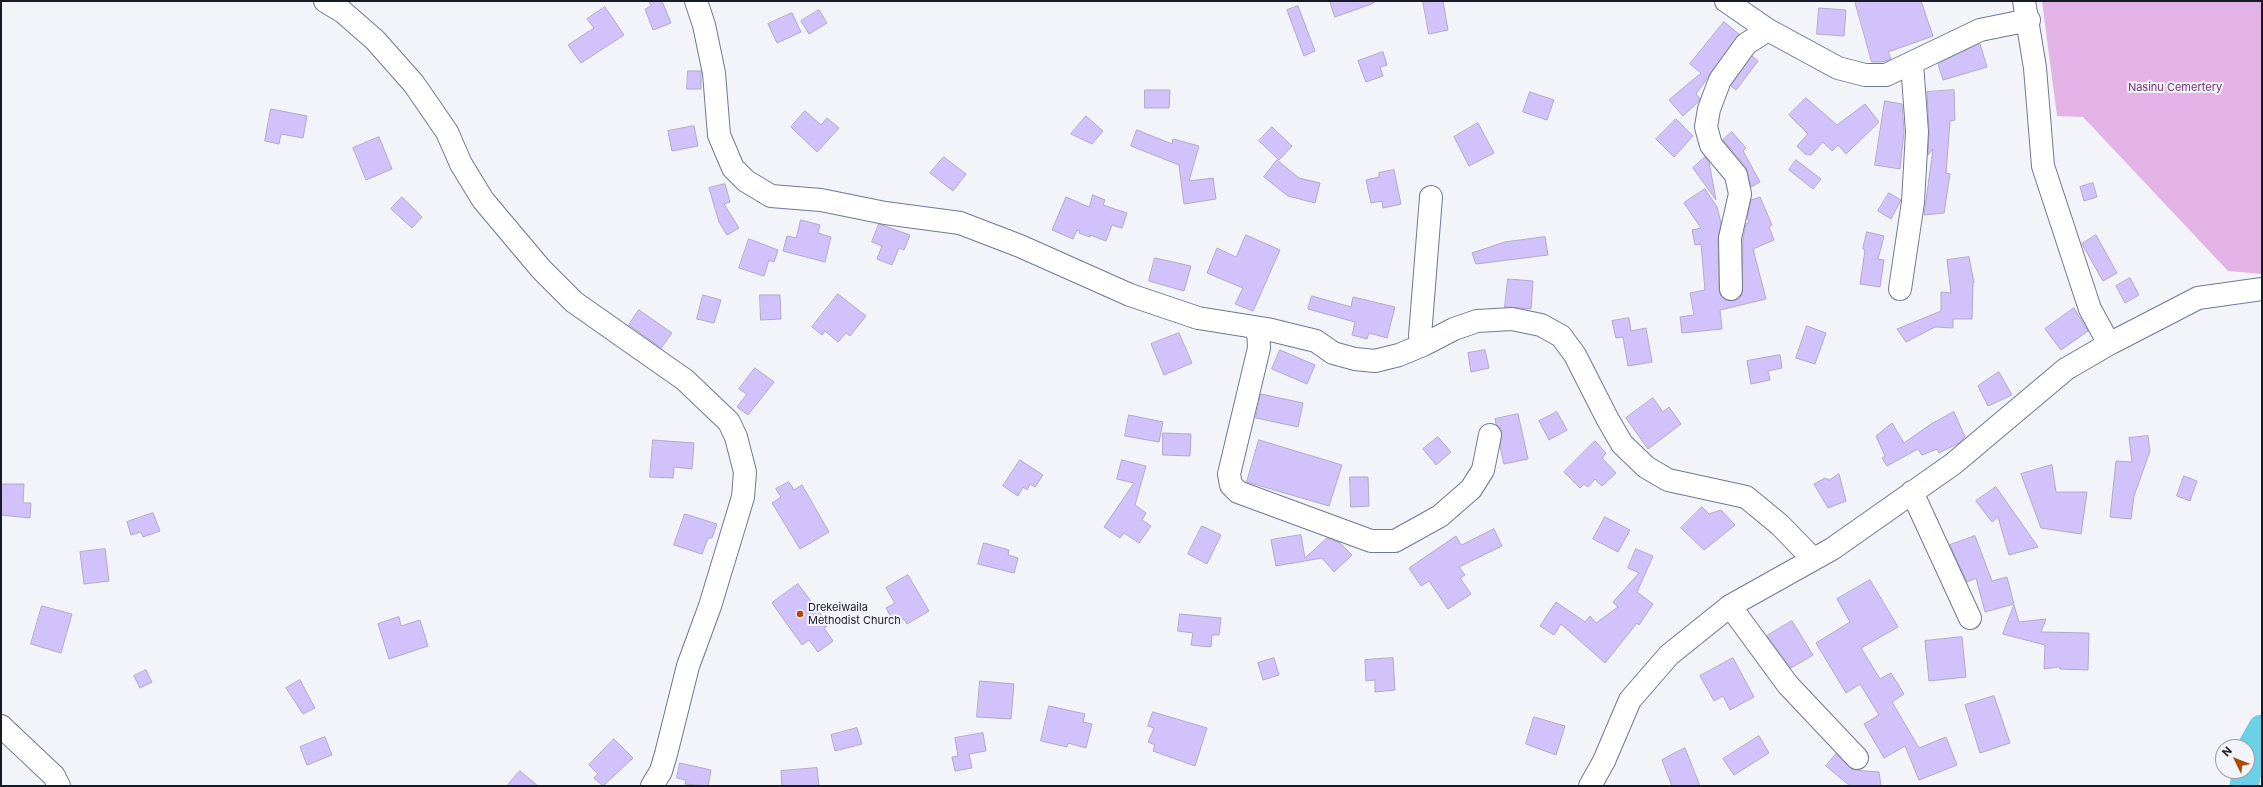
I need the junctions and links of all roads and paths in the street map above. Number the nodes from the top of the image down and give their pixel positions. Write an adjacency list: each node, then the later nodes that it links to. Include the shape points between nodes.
1 (324, 1): 22 (street, via 343,12 375,40 414,84 447,132 461,164 483,200 541,269 574,302 685,380 729,422 736,437 745,472 742,497 710,606 688,666 661,771)
2 (696, 1): 11 (street, via 714,73 719,135 733,168 746,181 771,196 821,200 885,213 960,223 1020,246 1130,295 1198,318)
3 (1726, 1): 5 (street)
4 (2027, 10): 6 (street); 12 (street, via 2042,166 2090,309)
5 (1768, 30): 6 (street, via 1838,68 1865,75 1886,75); 10 (street, via 1746,44 1720,80 1709,109 1706,127 1711,145 1736,175 1740,194 1730,238)
6 (1912, 63): 8 (street, via 1918,132 1913,202)
7 (1431, 197): 13 (street, via 1420,336)
8 (1900, 289)
9 (2262, 289): 12 (street, via 2198,298)
10 (1730, 290)
11 (1258, 328): 13 (street, via 1316,341 1334,353 1362,360 1375,361); 14 (street, via 1259,348 1229,474 1231,485 1238,492 1371,541 1395,541 1440,516 1470,489 1483,470)
12 (2109, 344): 15 (street, via 2066,369 1953,464)
13 (1424, 345): 16 (street, via 1454,329 1477,321 1512,319 1540,325 1561,336 1575,355 1622,444 1646,467 1668,480 1746,497 1780,525)
14 (1490, 435)
15 (1912, 492): 16 (street, via 1832,549); 18 (street)
16 (1813, 559): 17 (street)
17 (1730, 606): 20 (street, via 1788,685); 23 (street, via 1669,655 1630,700 1604,761)
18 (1970, 618)
19 (1, 726): 21 (street, via 54,776)
20 (1857, 758)
21 (59, 786)
22 (652, 786)
23 (1590, 786)

